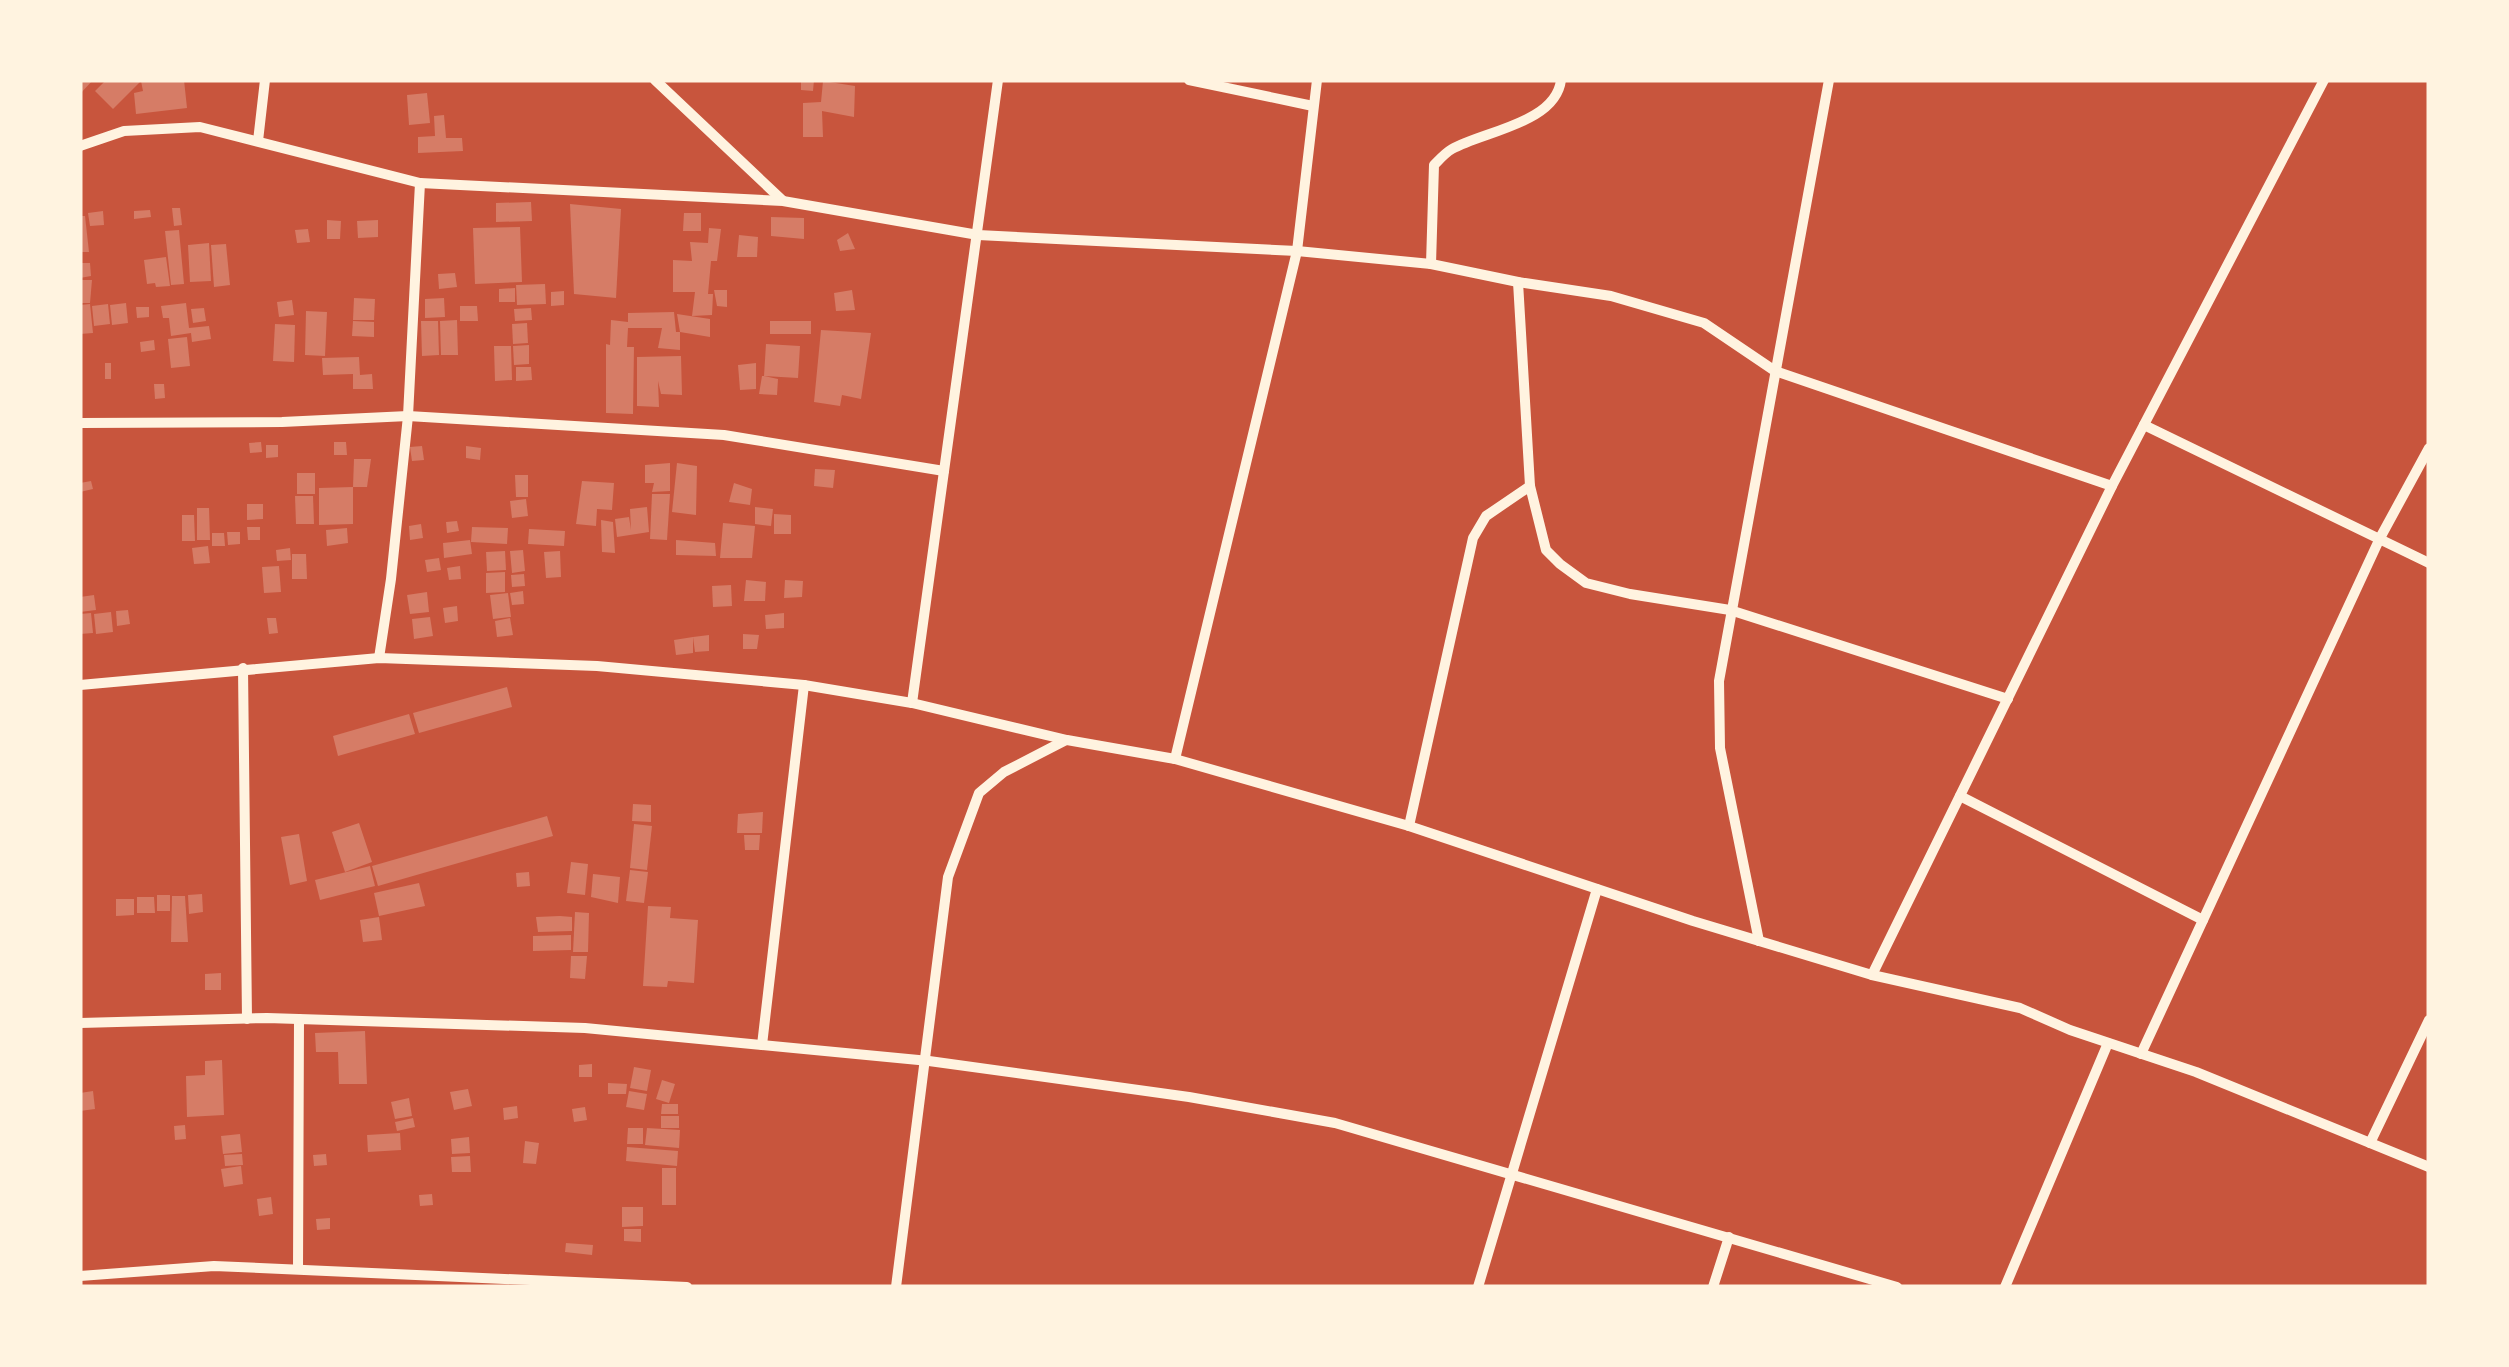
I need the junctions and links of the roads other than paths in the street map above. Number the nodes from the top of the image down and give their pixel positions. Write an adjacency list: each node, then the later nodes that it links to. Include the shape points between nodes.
1 (265, 80): 10 (street)
2 (654, 80): 13 (street)
3 (998, 80): 14 (street)
4 (1189, 80): 9 (street)
5 (1318, 80): 9 (street)
6 (1561, 80): 16 (street, via 1543,112 1450,150 1434,165)
7 (1829, 80): 18 (street)
8 (2324, 80): 21 (street)
9 (1314, 106): 15 (street)
10 (258, 141): 11 (street, via 200,127 124,130); 12 (street)
11 (80, 146)
12 (420, 182): 13 (street); 19 (street)
13 (782, 201): 14 (street)
14 (978, 236): 15 (street); 23 (street)
15 (1297, 251): 16 (street); 36 (street)
16 (1431, 264): 17 (street)
17 (1518, 282): 18 (street, via 1612,296 1704,323); 24 (street)
18 (1775, 370): 25 (street); 28 (street)
19 (408, 416): 20 (street); 23 (street, via 724,434); 29 (street)
20 (80, 423)
21 (2144, 425): 25 (street); 26 (street)
22 (2429, 448): 26 (street)
23 (944, 471): 34 (street)
24 (1530, 486): 28 (street, via 1546,550 1586,584); 38 (street, via 1486,516 1473,538)
25 (2112, 486): 33 (street)
26 (2380, 538): 27 (street); 40 (street)
27 (2429, 563)
28 (1730, 610): 33 (street); 41 (street, via 1719,681 1720,748)
29 (379, 658): 30 (street); 31 (street, via 598,666)
30 (243, 668): 32 (street); 43 (street)
31 (804, 684): 34 (street); 48 (street)
32 (80, 685)
33 (2008, 699): 37 (street)
34 (912, 702): 35 (street)
35 (1067, 740): 36 (street); 50 (street, via 1004,772 979,793 948,877)
36 (1175, 759): 38 (street)
37 (1960, 796): 40 (street); 42 (street)
38 (1409, 826): 39 (street)
39 (1597, 889): 41 (street); 53 (street)
40 (2203, 920): 49 (street)
41 (1759, 941): 42 (street)
42 (1872, 975): 47 (street, via 2020,1008)
43 (247, 1018): 44 (street); 46 (street)
44 (298, 1019): 48 (street, via 585,1028); 55 (street)
45 (2429, 1020): 51 (street)
46 (80, 1023)
47 (2108, 1043): 49 (street); 64 (street)
48 (762, 1045): 50 (street)
49 (2141, 1054): 51 (street)
50 (925, 1060): 53 (street, via 1335,1123); 60 (street)
51 (2370, 1143): 52 (street)
52 (2429, 1167)
53 (1512, 1174): 54 (street); 61 (street)
54 (1729, 1237): 62 (street); 63 (street)
55 (298, 1270): 56 (street, via 214,1266); 59 (street)
56 (108, 1274): 57 (street); 58 (street)
57 (80, 1276)
58 (108, 1287)
59 (687, 1287)
60 (896, 1287)
61 (1478, 1287)
62 (1714, 1287)
63 (1897, 1287)
64 (2005, 1287)

